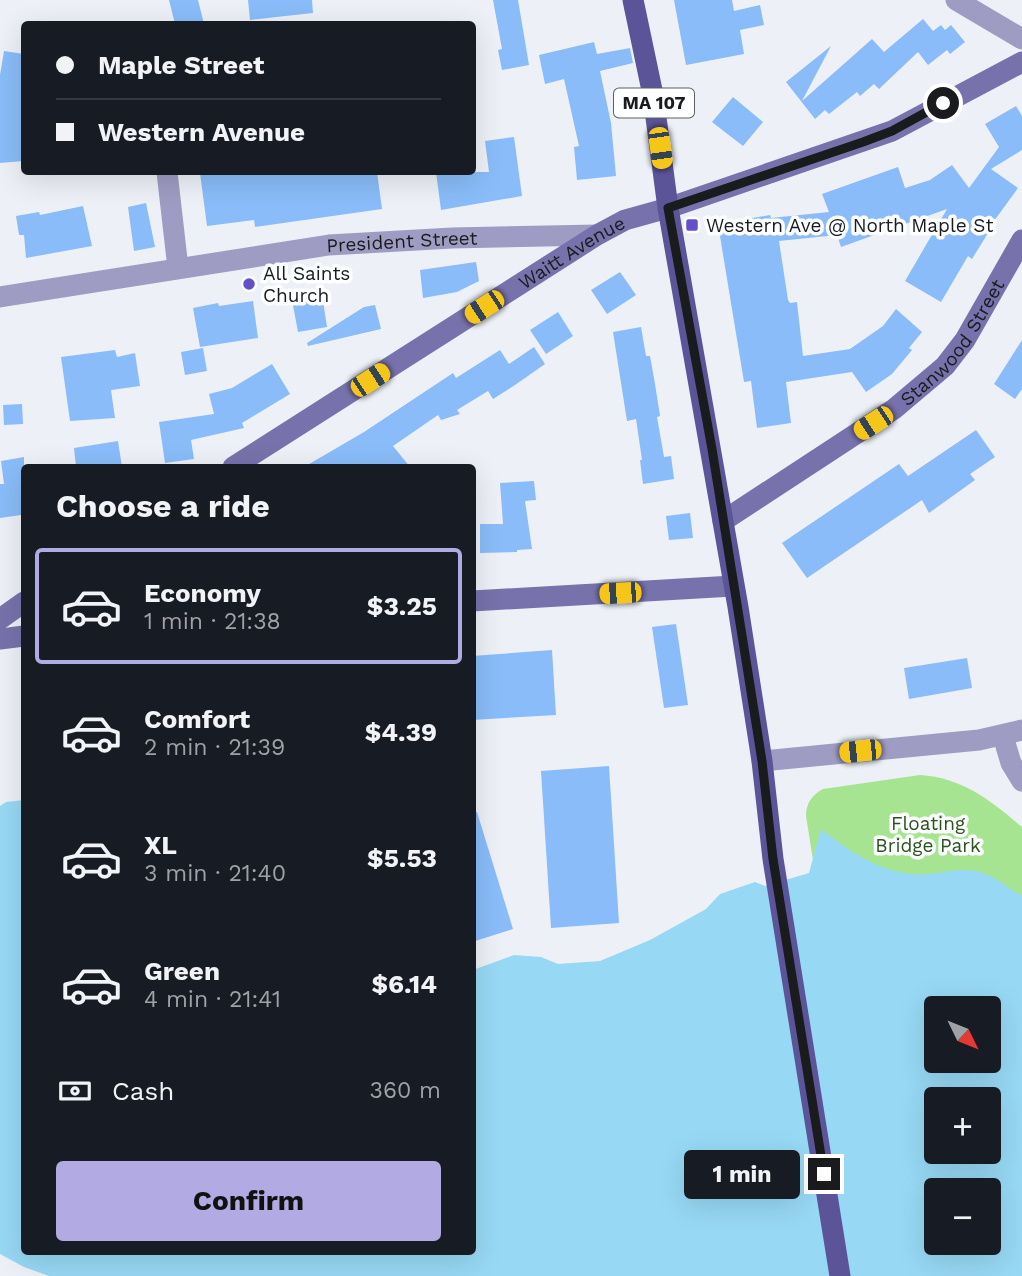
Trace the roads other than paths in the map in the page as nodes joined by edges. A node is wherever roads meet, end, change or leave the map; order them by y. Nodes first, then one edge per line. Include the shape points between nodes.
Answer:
1 (633, 0) edge
2 (956, 0) edge
3 (1022, 39) edge
4 (1022, 62) edge
5 (167, 175) edge
6 (668, 208) junction
7 (597, 235) junction
8 (1022, 240) edge
9 (178, 268) junction
10 (0, 296) edge
11 (238, 464) edge
12 (723, 521) junction
13 (733, 586) junction
14 (476, 601) edge
15 (21, 604) edge
16 (0, 619) edge
17 (21, 636) edge
18 (0, 639) edge
19 (1012, 733) edge
20 (762, 761) junction
21 (1022, 781) edge
22 (840, 1276) edge

1 - 6 main road, MA 107 via 653,95
2 - 3 street
4 - 6 main road, Waitt Avenue via 892,131
5 - 9 street
6 - 7 main road, Waitt Avenue via 625,220
6 - 12 main road, MA 107
7 - 9 street, President Street via 329,245
7 - 11 main road, Waitt Avenue
8 - 12 main road, Stanwood Street via 965,340 945,366 894,409
9 - 10 street, President Street
12 - 13 main road, MA 107
13 - 14 main road
13 - 20 main road, MA 107
15 - 16 main road
17 - 18 main road
19 - 20 street
19 - 21 street via 1011,763
20 - 22 main road, MA 107

